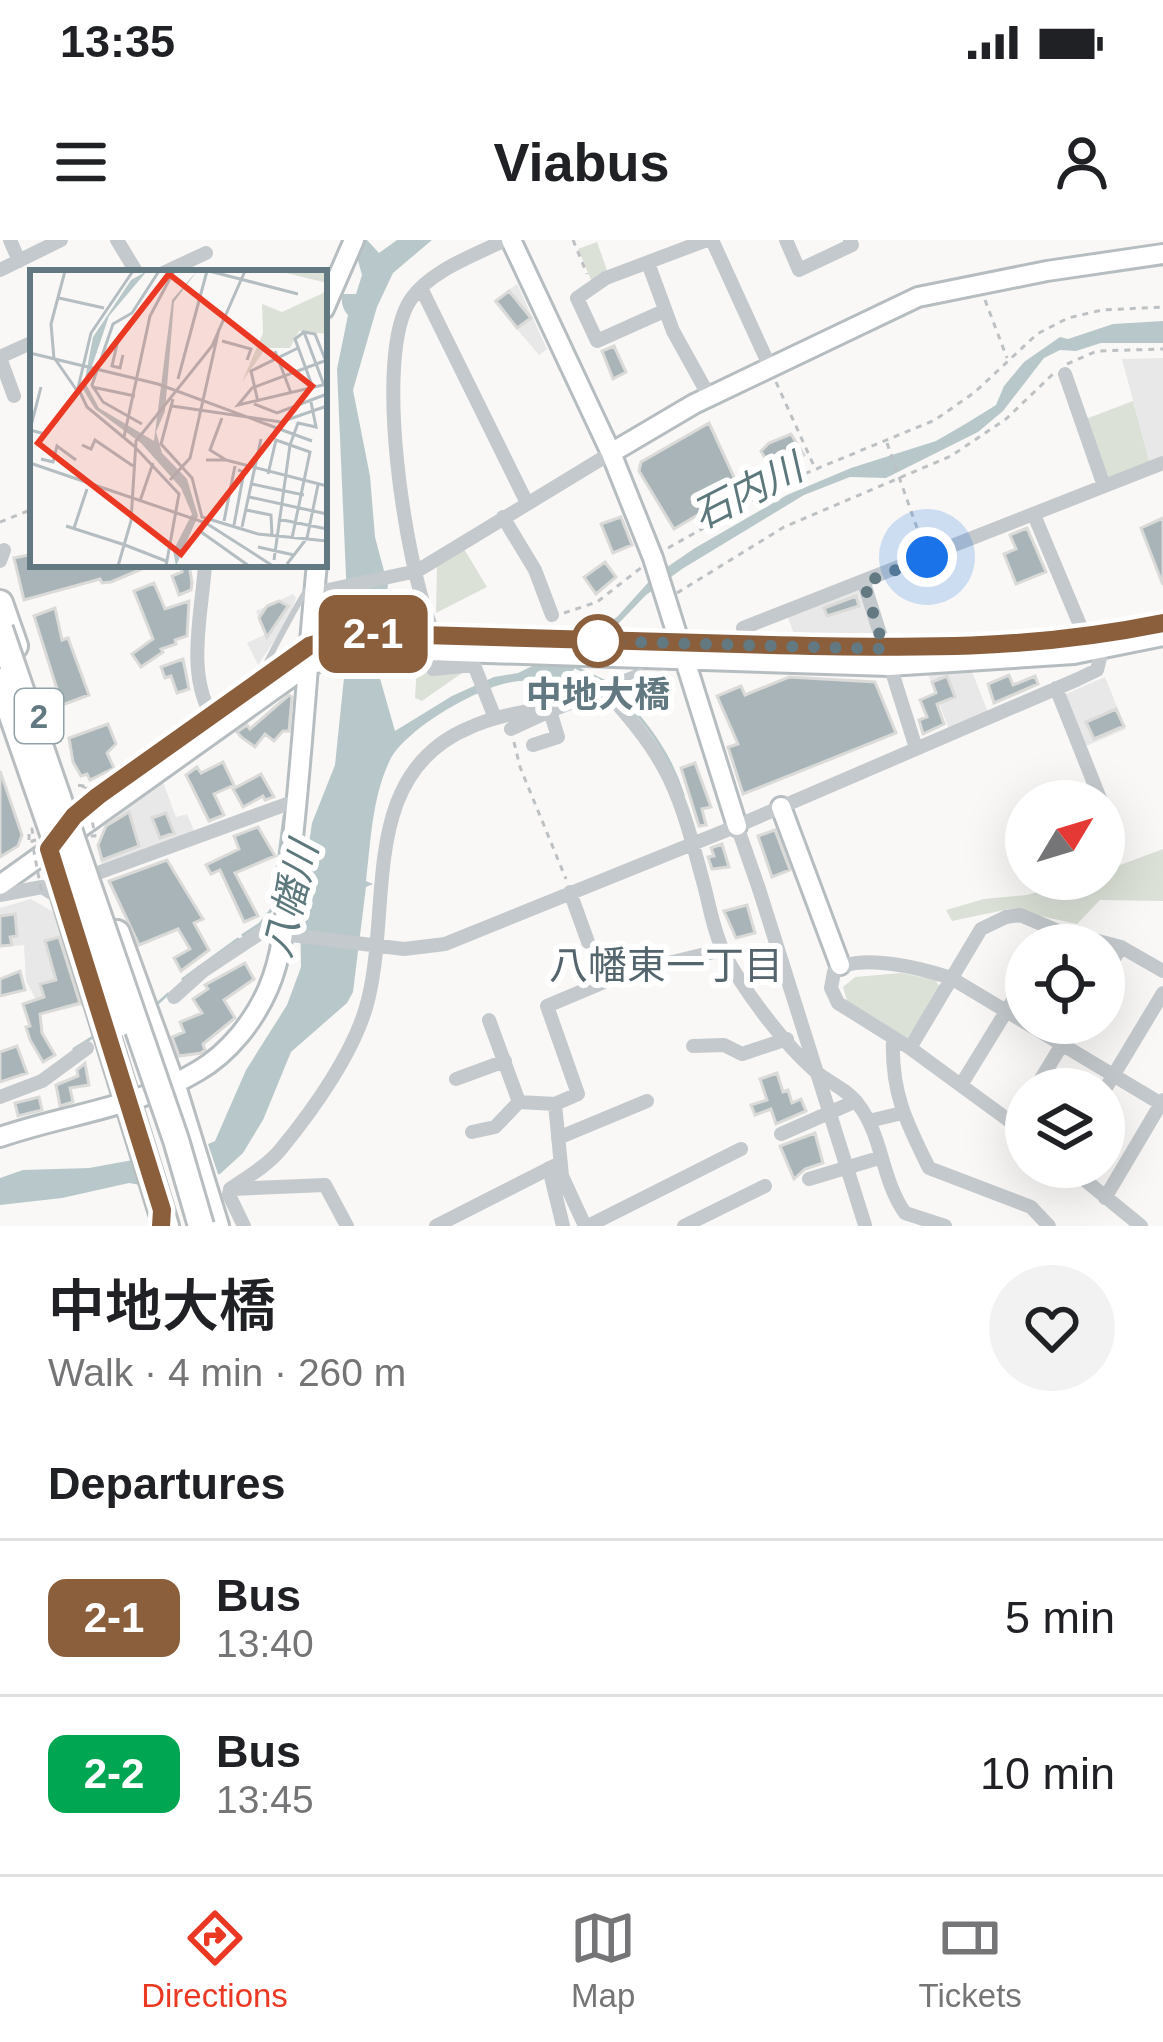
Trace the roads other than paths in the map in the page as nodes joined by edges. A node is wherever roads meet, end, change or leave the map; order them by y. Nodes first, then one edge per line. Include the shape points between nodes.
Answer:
1 (10, 240) edge
2 (60, 240) edge
3 (117, 240) edge
4 (508, 240) edge
5 (709, 240) edge
6 (786, 240) edge
7 (850, 240) edge
8 (352, 241) edge
9 (206, 253) dead end
10 (1163, 254) edge
11 (19, 261) junction
12 (648, 263) junction
13 (0, 270) edge
14 (135, 270) edge
15 (169, 270) edge
16 (421, 288) junction
17 (327, 302) edge
18 (664, 311) junction
19 (30, 343) edge
20 (0, 357) edge
21 (770, 367) junction
22 (1065, 374) dead end
23 (14, 396) dead end
24 (710, 396) junction
25 (610, 453) junction
26 (1163, 463) edge
27 (1103, 486) junction
28 (527, 503) junction
29 (1034, 514) junction
30 (503, 517) junction
31 (205, 567) edge
32 (411, 572) junction
33 (317, 582) edge
34 (864, 583) junction
35 (0, 603) edge
36 (552, 615) road end
37 (1163, 622) edge
38 (742, 628) dead end
39 (0, 629) edge
40 (1163, 636) edge
41 (1093, 641) junction
42 (424, 643) junction
43 (620, 650) junction
44 (684, 651) junction
45 (308, 655) junction
46 (887, 657) junction
47 (640, 675) dead end
48 (0, 681) edge
49 (259, 682) junction
50 (608, 686) junction
51 (1056, 688) junction
52 (0, 699) edge
53 (546, 710) junction
54 (493, 714) junction
55 (215, 721) junction
56 (511, 729) road end
57 (533, 745) dead end
58 (916, 748) junction
59 (1093, 780) edge
60 (298, 800) junction
61 (781, 807) junction
62 (737, 826) junction
63 (82, 827) junction
64 (694, 841) junction
65 (37, 843) junction
66 (95, 874) junction
67 (0, 885) edge
68 (570, 889) junction
69 (0, 895) edge
70 (65, 901) junction
71 (1042, 924) edge
72 (286, 930) junction
73 (588, 942) road end
74 (374, 946) junction
75 (1125, 948) edge
76 (722, 950) junction
77 (840, 965) junction
78 (1163, 971) edge
79 (951, 978) junction
80 (1163, 993) edge
81 (174, 997) dead end
82 (1005, 1010) edge
83 (1005, 1013) edge
84 (489, 1021) dead end
85 (788, 1039) junction
86 (893, 1039) junction
87 (1058, 1044) edge
88 (693, 1046) dead end
89 (1061, 1046) junction
90 (87, 1048) dead end
91 (910, 1048) junction
92 (505, 1061) junction
93 (1048, 1068) edge
94 (1100, 1068) edge
95 (1119, 1068) edge
96 (456, 1079) dead end
97 (1125, 1082) edge
98 (961, 1085) junction
99 (174, 1089) junction
100 (0, 1097) edge
101 (647, 1101) dead end
102 (856, 1101) junction
103 (519, 1102) junction
104 (1162, 1103) edge
105 (555, 1104) junction
106 (127, 1106) junction
107 (902, 1113) junction
108 (1005, 1118) edge
109 (873, 1120) junction
110 (472, 1132) dead end
111 (781, 1134) dead end
112 (0, 1137) edge
113 (558, 1138) junction
114 (741, 1149) dead end
115 (879, 1158) junction
116 (554, 1166) junction
117 (809, 1179) dead end
118 (765, 1186) dead end
119 (1093, 1188) edge
120 (215, 1193) junction
121 (1105, 1198) junction
122 (162, 1217) edge
123 (185, 1226) edge
124 (201, 1226) edge
125 (219, 1226) edge
126 (244, 1226) edge
127 (347, 1226) edge
128 (436, 1226) edge
129 (563, 1226) edge
130 (587, 1226) edge
131 (683, 1226) edge
132 (865, 1226) edge
133 (945, 1226) edge
134 (1049, 1226) edge
135 (1141, 1226) edge

1 - 11 street
2 - 11 street
3 - 14 street
4 - 16 street
4 - 25 street
5 - 12 street
5 - 21 street
6 - 7 street via 799,270
8 - 17 street
9 - 15 street
10 - 21 street via 918,297
11 - 13 street
12 - 18 street
12 - 18 street via 577,298 597,340
16 - 28 street
16 - 32 street via 396,333 392,383
18 - 24 street
19 - 20 street
20 - 23 street
21 - 24 street
22 - 27 street
24 - 25 street
25 - 28 street
25 - 44 street via 671,597
26 - 27 street
27 - 29 street
28 - 30 street
29 - 34 street
29 - 41 street
30 - 32 street
30 - 36 street
31 - 55 street via 197,682
32 - 33 street
32 - 42 street
33 - 45 street
33 - 49 lane via 301,596
34 - 38 street
34 - 46 street
35 - 63 highway, 2
37 - 41 street
39 - 124 highway, 2, bridge
40 - 41 street
41 - 46 street
41 - 51 street via 1097,670
42 - 43 street via 533,638
42 - 43 street via 499,655
42 - 45 street
42 - 54 street via 433,668 474,665
43 - 44 street
43 - 50 street via 621,675
44 - 46 street
44 - 62 street
45 - 49 street
45 - 55 street
45 - 60 street
46 - 58 street
47 - 50 street
48 - 123 highway, 2, bridge
49 - 55 street
50 - 53 street
50 - 64 street via 670,773
51 - 58 street
51 - 59 street
52 - 65 highway, 2
53 - 54 street
53 - 56 street
53 - 57 street via 558,737
54 - 74 street via 440,743 400,787
55 - 63 street
58 - 61 street
60 - 66 street
60 - 72 street
61 - 62 street
61 - 77 street
62 - 64 street
62 - 132 street, bridge
63 - 65 street
63 - 66 highway, 2
64 - 68 street
64 - 76 street
65 - 67 street
65 - 70 highway, 2
66 - 99 highway, 2
68 - 73 street
68 - 74 street via 445,944
69 - 70 street via 42,887
70 - 106 highway, 2
71 - 79 street via 1020,915 990,922
72 - 74 street
72 - 81 street via 272,926
72 - 99 street via 254,1017
74 - 120 street via 363,1018 341,1062 280,1151
75 - 78 street
76 - 85 street
76 - 105 street via 622,974 547,1006 578,1094
77 - 79 street via 902,966
77 - 86 street via 831,979 838,1003
79 - 82 street
79 - 91 street
80 - 95 street
83 - 98 street
84 - 92 street
85 - 88 street via 742,1054
85 - 102 street
86 - 91 street
86 - 107 street
87 - 89 street
89 - 93 street
89 - 94 street
90 - 100 street via 42,1082
91 - 98 street
92 - 96 street
92 - 103 street
97 - 104 street
98 - 108 street
99 - 106 street
99 - 120 highway, 2
101 - 113 street
102 - 109 street
102 - 111 street
103 - 105 street
103 - 110 street via 495,1127
104 - 121 street
105 - 113 street
106 - 112 street
106 - 122 highway, 2
107 - 109 street
107 - 134 street via 929,1168 1031,1207
109 - 115 street
113 - 116 street
114 - 130 street
115 - 117 street
115 - 133 street via 904,1213
116 - 128 street
116 - 129 street
116 - 130 street
118 - 131 street
119 - 121 street
120 - 125 highway, 2
120 - 126 street via 229,1195
120 - 127 street via 325,1184
121 - 135 street

